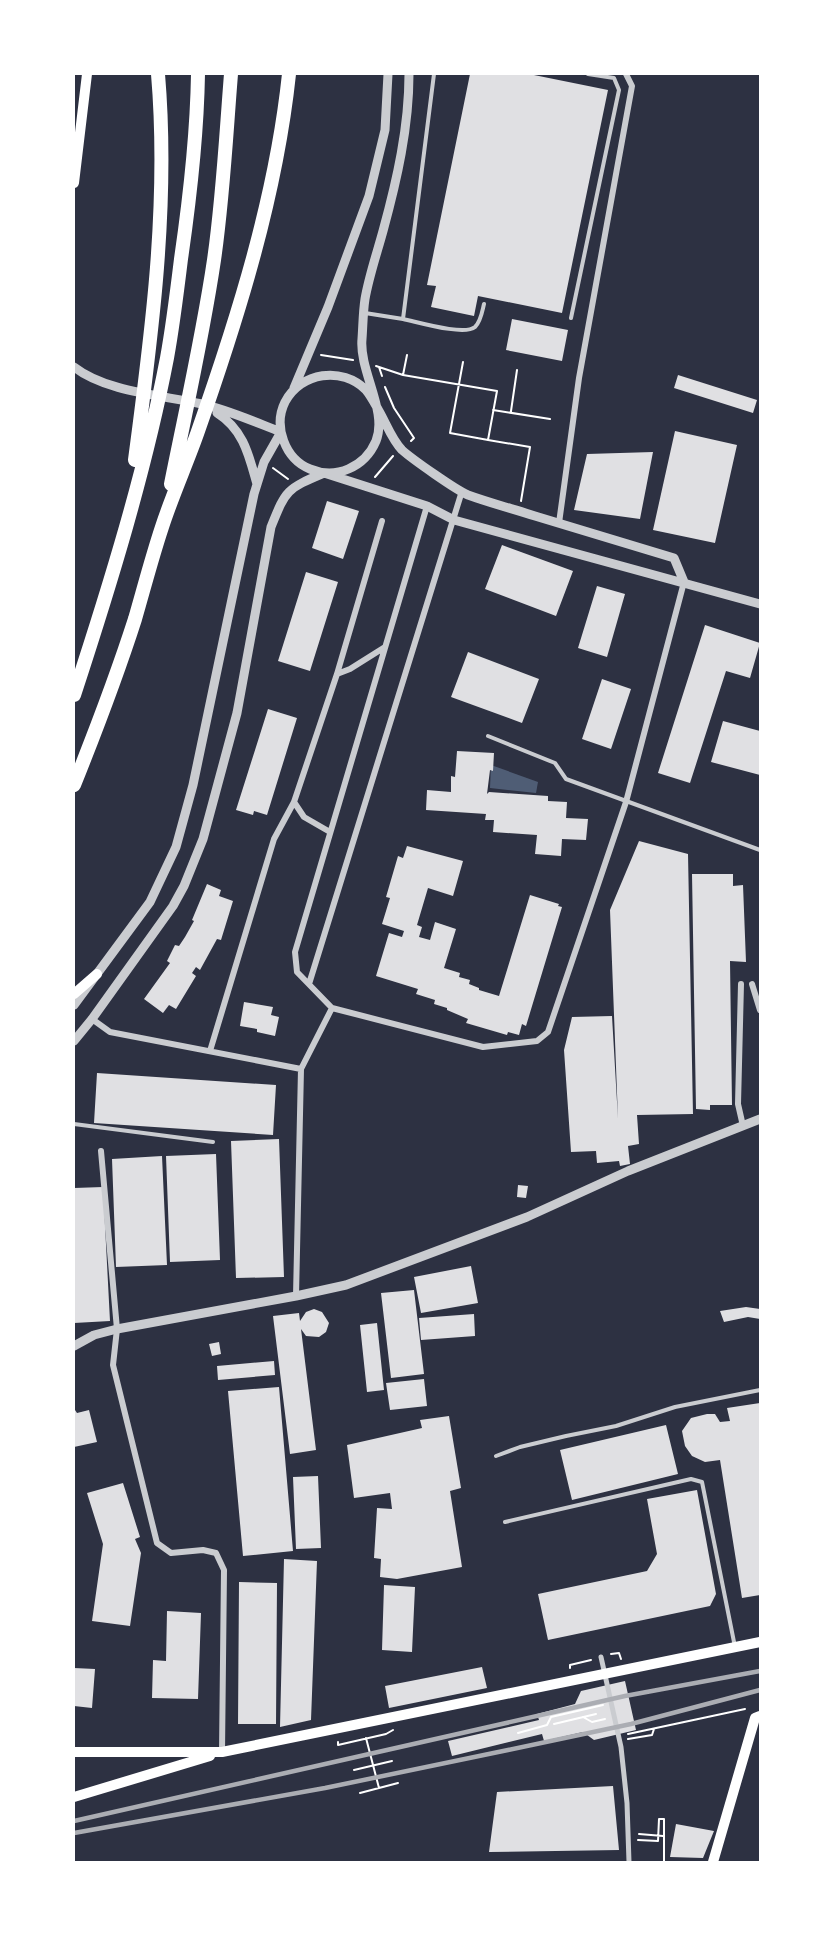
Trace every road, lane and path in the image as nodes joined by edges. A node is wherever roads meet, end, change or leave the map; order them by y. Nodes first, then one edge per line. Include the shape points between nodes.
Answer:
1 (87, 74) edge
2 (158, 74) edge
3 (198, 74) edge
4 (231, 74) edge
5 (289, 74) edge
6 (388, 74) edge
7 (409, 74) edge
8 (434, 74) edge
9 (588, 74) edge
10 (626, 74) edge
11 (74, 183) edge
12 (484, 304) dead end
13 (364, 313) junction
14 (571, 318) dead end
15 (403, 319) junction
16 (309, 353) junction
17 (407, 355) dead end
18 (362, 361) junction
19 (463, 362) dead end
20 (74, 367) edge
21 (380, 367) junction
22 (517, 370) dead end
23 (403, 375) junction
24 (382, 376) dead end
25 (459, 385) junction
26 (384, 386) dead end
27 (292, 391) junction
28 (205, 405) junction
29 (375, 405) junction
30 (494, 410) junction
31 (511, 413) junction
32 (550, 419) dead end
33 (280, 432) junction
34 (488, 440) junction
35 (401, 449) junction
36 (264, 462) junction
37 (324, 473) junction
38 (296, 485) junction
39 (257, 486) junction
40 (364, 486) junction
41 (462, 491) junction
42 (427, 506) junction
43 (520, 511) junction
44 (128, 514) junction
45 (454, 520) junction
46 (382, 521) dead end
47 (559, 523) junction
48 (162, 527) junction
49 (684, 582) junction
50 (760, 604) edge
51 (386, 646) junction
52 (337, 674) junction
53 (74, 695) edge
54 (488, 736) dead end
55 (74, 785) edge
56 (294, 802) junction
57 (626, 802) junction
58 (330, 832) junction
59 (760, 850) edge
60 (97, 974) junction
61 (309, 984) junction
62 (741, 984) dead end
63 (752, 984) dead end
64 (74, 994) edge
65 (74, 1005) edge
66 (332, 1008) junction
67 (760, 1010) edge
68 (92, 1019) junction
69 (74, 1041) edge
70 (210, 1050) junction
71 (301, 1069) junction
72 (760, 1119) edge
73 (74, 1124) edge
74 (743, 1126) junction
75 (213, 1142) dead end
76 (100, 1151) dead end
77 (296, 1296) junction
78 (117, 1329) junction
79 (74, 1346) edge
80 (760, 1390) edge
81 (496, 1456) dead end
82 (505, 1522) dead end
83 (760, 1642) edge
84 (735, 1647) junction
85 (599, 1657) joint
86 (577, 1663) dead end
87 (611, 1703) junction
88 (596, 1714) dead end
89 (614, 1716) junction
90 (583, 1717) junction
91 (758, 1717) edge
92 (554, 1724) dead end
93 (654, 1728) junction
94 (518, 1733) dead end
95 (386, 1734) dead end
96 (626, 1735) dead end
97 (366, 1738) junction
98 (627, 1739) dead end
99 (346, 1743) dead end
100 (74, 1752) edge
101 (222, 1752) junction
102 (392, 1761) dead end
103 (373, 1766) junction
104 (354, 1770) dead end
105 (398, 1783) dead end
106 (379, 1788) junction
107 (360, 1793) dead end
108 (74, 1797) edge
109 (633, 1834) dead end
110 (663, 1836) junction
111 (634, 1840) dead end
112 (628, 1863) edge
113 (664, 1863) edge
114 (713, 1863) edge

1 - 11 main road
2 - 44 highway via 161,201 154,318
3 - 44 highway via 190,199 167,357
4 - 48 highway via 213,268
5 - 48 highway via 275,164 257,240 225,350
6 - 16 street via 386,130 369,196
7 - 13 street via 403,146
8 - 15 lane
9 - 14 lane via 614,78 619,90
10 - 47 street via 632,86 579,378
12 - 15 lane via 475,327 465,332
13 - 15 lane
13 - 18 street
16 - 18 path
16 - 27 street
17 - 23 path
18 - 21 path
18 - 29 street
19 - 25 path
20 - 28 street via 108,384
21 - 23 path
21 - 24 path
22 - 31 path
23 - 25 path
25 - 30 path via 497,391
25 - 34 path via 450,433
26 - 35 path via 414,438
27 - 29 street via 306,380 338,375 366,391
27 - 33 street via 280,417
28 - 33 street
28 - 39 street via 226,418 245,443
29 - 35 street
29 - 37 street via 379,422 369,454 349,469
30 - 31 path
30 - 34 path
31 - 32 path
33 - 36 street
33 - 37 street via 295,459
34 - 43 path via 530,447
35 - 40 path
35 - 41 street
36 - 38 path
36 - 39 street
37 - 38 street
37 - 40 street
38 - 68 street via 283,498 271,527 237,713 197,855 173,906
39 - 60 street via 193,785 176,847 150,902
40 - 42 street
41 - 43 street
41 - 45 street
42 - 45 street
42 - 51 street
43 - 47 street
44 - 53 highway
45 - 49 street
45 - 61 street
46 - 52 street
47 - 49 street via 674,558
48 - 55 highway via 134,621
49 - 50 street
49 - 57 street
51 - 52 street
51 - 58 street
52 - 56 street
54 - 57 lane via 555,763 566,779
56 - 58 street via 304,817
56 - 70 street via 274,839
57 - 59 lane
57 - 66 street via 548,1032 537,1041 483,1047
58 - 61 street via 295,952 297,972
60 - 64 main road
60 - 65 street
61 - 66 street
62 - 74 street via 738,1104
63 - 67 street
66 - 71 street
68 - 69 street
68 - 70 street via 110,1032
70 - 71 street
71 - 77 street
72 - 74 street
73 - 75 lane
74 - 77 street via 628,1171 527,1217 346,1285
76 - 78 street
77 - 78 street
78 - 79 street
78 - 101 street via 113,1365 157,1543 171,1552 216,1553 224,1570
80 - 81 lane via 675,1407
82 - 84 lane via 691,1479 702,1482
83 - 84 main road
84 - 101 main road
85 - 86 path
85 - 87 street
87 - 89 street
87 - 94 path via 551,1717 547,1725
88 - 90 path
89 - 90 path via 592,1722
89 - 112 street via 627,1803
90 - 92 path
91 - 93 path via 748,1708
91 - 114 main road
93 - 96 path
93 - 98 path via 652,1735
95 - 97 path
97 - 99 path
97 - 103 path
100 - 101 main road
101 - 108 main road
102 - 103 path
103 - 104 path
103 - 106 path
105 - 106 path
106 - 107 path
109 - 110 path
110 - 111 path via 664,1819 659,1819 658,1842
110 - 113 path

